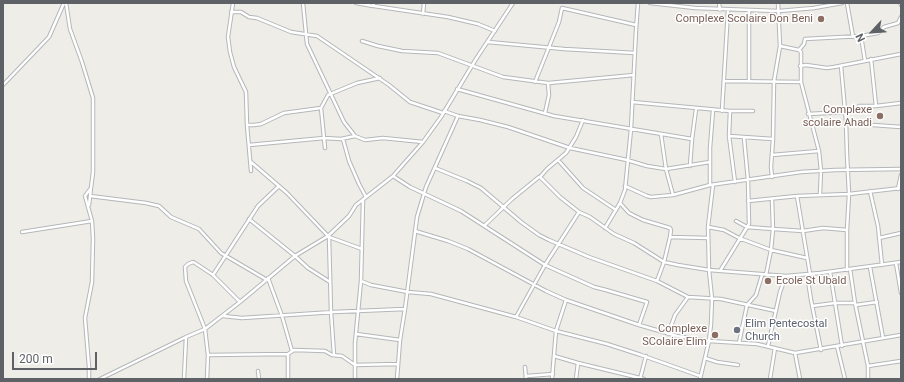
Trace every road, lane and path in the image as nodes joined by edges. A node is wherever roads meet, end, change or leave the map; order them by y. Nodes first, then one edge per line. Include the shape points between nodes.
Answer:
1 (65, 3) edge
2 (233, 3) edge
3 (303, 3) edge
4 (356, 3) edge
5 (424, 3) edge
6 (513, 3) edge
7 (638, 3) edge
8 (650, 3) edge
9 (719, 3) edge
10 (778, 3) edge
11 (842, 3) edge
12 (847, 3) edge
13 (373, 5) edge
14 (720, 10) junction
15 (728, 10) junction
16 (749, 10) junction
17 (779, 10) junction
18 (231, 12) junction
19 (423, 14) junction
20 (901, 17) edge
21 (636, 25) junction
22 (495, 31) junction
23 (306, 34) junction
24 (861, 36) junction
25 (853, 37) junction
26 (362, 42) dead end
27 (488, 42) junction
28 (780, 46) junction
29 (548, 47) junction
30 (799, 50) junction
31 (635, 53) junction
32 (901, 54) edge
33 (871, 60) junction
34 (865, 61) junction
35 (472, 66) junction
36 (800, 66) junction
37 (841, 66) junction
38 (634, 75) junction
39 (380, 78) junction
40 (724, 81) junction
41 (749, 81) junction
42 (774, 81) junction
43 (535, 82) junction
44 (801, 82) junction
45 (549, 83) junction
46 (3, 85) edge
47 (457, 89) junction
48 (331, 94) junction
49 (632, 102) junction
50 (901, 103) edge
51 (876, 106) junction
52 (321, 108) junction
53 (696, 109) junction
54 (845, 109) junction
55 (713, 110) junction
56 (722, 111) junction
57 (730, 111) junction
58 (753, 111) dead end
59 (444, 112) junction
60 (846, 112) junction
61 (545, 113) junction
62 (808, 114) junction
63 (458, 116) junction
64 (583, 120) junction
65 (846, 121) junction
66 (247, 125) junction
67 (901, 127) edge
68 (631, 129) junction
69 (661, 134) junction
70 (354, 136) junction
71 (730, 136) junction
72 (324, 138) junction
73 (744, 138) junction
74 (343, 139) junction
75 (692, 139) junction
76 (774, 139) junction
77 (423, 142) junction
78 (249, 146) junction
79 (326, 148) dead end
80 (570, 148) junction
81 (819, 151) junction
82 (772, 155) junction
83 (558, 160) junction
84 (627, 160) junction
85 (250, 161) junction
86 (710, 162) junction
87 (690, 166) junction
88 (435, 168) junction
89 (666, 169) junction
90 (901, 169) edge
91 (848, 170) junction
92 (251, 171) dead end
93 (821, 171) junction
94 (901, 175) edge
95 (392, 176) junction
96 (539, 177) junction
97 (772, 177) junction
98 (748, 180) junction
99 (735, 182) junction
100 (712, 185) junction
101 (279, 186) junction
102 (625, 186) junction
103 (91, 188) junction
104 (899, 188) edge
105 (870, 191) junction
106 (424, 194) junction
107 (820, 194) junction
108 (849, 194) junction
109 (673, 195) junction
110 (90, 196) junction
111 (797, 196) junction
112 (366, 197) junction
113 (772, 199) junction
114 (363, 200) junction
115 (748, 201) junction
116 (620, 203) junction
117 (89, 206) junction
118 (504, 207) junction
119 (616, 210) junction
120 (579, 212) junction
121 (249, 219) junction
122 (736, 221) dead end
123 (92, 222) junction
124 (484, 226) junction
125 (708, 227) junction
126 (747, 227) junction
127 (605, 228) junction
128 (773, 229) junction
129 (847, 230) junction
130 (415, 231) junction
131 (803, 231) junction
132 (22, 232) dead end
133 (901, 233) edge
134 (328, 237) junction
135 (670, 237) junction
136 (708, 238) junction
137 (739, 238) junction
138 (879, 238) junction
139 (558, 243) junction
140 (362, 249) junction
141 (771, 250) junction
142 (226, 256) junction
143 (295, 256) junction
144 (807, 258) junction
145 (664, 262) junction
146 (901, 262) edge
147 (896, 263) junction
148 (545, 265) junction
149 (882, 265) junction
150 (870, 267) junction
151 (709, 270) junction
152 (848, 270) junction
153 (720, 271) junction
154 (830, 272) junction
155 (762, 274) junction
156 (809, 274) junction
157 (214, 275) junction
158 (766, 275) junction
159 (786, 276) junction
160 (268, 279) junction
161 (361, 281) junction
162 (657, 281) junction
163 (330, 283) junction
164 (534, 285) junction
165 (408, 292) junction
166 (901, 293) edge
167 (688, 297) junction
168 (712, 299) junction
169 (566, 300) junction
170 (240, 302) junction
171 (877, 302) junction
172 (835, 303) junction
173 (855, 304) junction
174 (747, 305) junction
175 (812, 306) junction
176 (406, 309) junction
177 (357, 311) junction
178 (776, 311) junction
179 (330, 312) junction
180 (223, 316) junction
181 (282, 316) junction
182 (516, 317) junction
183 (639, 325) junction
184 (205, 329) junction
185 (556, 331) junction
186 (356, 334) junction
187 (668, 334) junction
188 (901, 335) edge
189 (186, 337) junction
190 (883, 338) junction
191 (400, 340) junction
192 (709, 341) junction
193 (863, 342) junction
194 (739, 343) junction
195 (768, 346) junction
196 (837, 346) junction
197 (842, 346) junction
198 (775, 348) junction
199 (821, 350) junction
200 (292, 351) junction
201 (795, 353) junction
202 (288, 354) junction
203 (208, 355) junction
204 (334, 355) junction
205 (554, 356) junction
206 (646, 356) junction
207 (705, 358) junction
208 (901, 361) edge
209 (578, 363) junction
210 (398, 364) junction
211 (355, 365) junction
212 (738, 365) dead end
213 (868, 366) junction
214 (524, 367) dead end
215 (258, 371) dead end
216 (553, 374) junction
217 (526, 378) edge
218 (640, 378) edge
219 (700, 378) edge
220 (89, 379) edge
221 (100, 379) edge
222 (184, 379) edge
223 (207, 379) edge
224 (259, 379) edge
225 (288, 379) edge
226 (355, 379) edge
227 (397, 379) edge
228 (552, 379) edge
229 (576, 379) edge
230 (644, 379) edge
231 (770, 379) edge
232 (800, 379) edge
233 (845, 379) edge
234 (868, 379) edge

1 - 46 street via 50,37
1 - 103 street via 70,29 93,96 94,153
2 - 18 street
3 - 23 street
4 - 13 street
5 - 19 street
6 - 22 street
7 - 21 street
8 - 14 street
9 - 14 street
10 - 17 street
11 - 17 street
12 - 25 street
13 - 19 street
14 - 15 street
15 - 16 street
15 - 40 street
16 - 17 street
16 - 41 street
17 - 28 street
18 - 23 street via 241,12 291,32
18 - 66 street via 228,34 230,52 234,68 246,92
19 - 22 street via 468,22
20 - 24 street via 898,23 878,33
21 - 29 street via 563,8
21 - 31 street
22 - 27 street
23 - 39 street via 317,36
23 - 48 street via 309,49
24 - 25 street
24 - 34 street
25 - 30 street via 805,39
26 - 35 street via 402,51 440,53
27 - 29 street
27 - 35 street
28 - 30 street
28 - 42 street
29 - 31 street
29 - 43 street
30 - 36 street
31 - 38 street
32 - 33 street
33 - 34 street
33 - 51 street
34 - 37 street
35 - 43 street via 503,77
35 - 47 street
36 - 37 street
36 - 44 street
37 - 54 street
38 - 45 street
38 - 49 street
39 - 48 street via 356,83
39 - 59 street via 410,102
40 - 41 street
40 - 56 street
41 - 42 street
42 - 44 street
42 - 76 street
43 - 45 street
44 - 62 street
45 - 61 street
47 - 59 street
47 - 61 street
48 - 52 street via 326,97
48 - 70 street via 344,122
49 - 53 street
49 - 68 street
50 - 51 street
51 - 54 street
52 - 66 street via 284,113 261,124
52 - 72 street
53 - 55 street
53 - 75 street
54 - 60 street
55 - 56 street
55 - 86 street
56 - 57 street
57 - 58 street
57 - 71 street
59 - 63 street
59 - 77 street
60 - 62 street
60 - 65 street
61 - 64 street
62 - 81 street
63 - 80 street via 508,127
63 - 88 street
64 - 68 street
64 - 80 street
65 - 67 street
65 - 91 street
66 - 78 street
68 - 69 street
68 - 84 street
69 - 75 street
69 - 89 street
70 - 74 street
70 - 77 street via 365,140 381,138
71 - 73 street
71 - 99 street
72 - 74 street
72 - 78 street
72 - 79 street
73 - 76 street
73 - 98 street
74 - 112 street
75 - 87 street
76 - 82 street
77 - 95 street
78 - 85 street
80 - 83 street
80 - 84 street
81 - 82 street
81 - 93 street
82 - 97 street
83 - 96 street
83 - 119 street via 583,188
84 - 89 street
84 - 102 street
85 - 92 street
85 - 101 street
86 - 87 street
86 - 100 street
87 - 89 street
88 - 106 street
88 - 118 street via 481,188
89 - 109 street
90 - 91 street
91 - 93 street
91 - 108 street
93 - 97 street
93 - 107 street
94 - 104 street
95 - 106 street
95 - 112 street
96 - 118 street
96 - 120 street
97 - 98 street
98 - 99 street
98 - 115 street
99 - 100 street
100 - 109 street
100 - 125 street
101 - 121 street via 258,206
101 - 134 street
102 - 109 street via 647,196
102 - 116 street
103 - 110 street
103 - 117 street via 85,196
104 - 105 street
105 - 108 street
105 - 138 street
106 - 124 street
106 - 130 street
107 - 108 street
107 - 111 street
108 - 129 street
110 - 117 street
110 - 142 street via 160,206 171,217 199,229
111 - 113 street
111 - 131 street
112 - 114 street
113 - 115 street
113 - 128 street
114 - 134 street
114 - 140 street
115 - 126 street
116 - 119 street
116 - 135 street via 629,213 643,220 670,228
117 - 123 street
118 - 124 street
118 - 139 street via 539,234
119 - 127 street
120 - 127 street
120 - 139 street
121 - 142 street
121 - 143 street
122 - 126 street
123 - 132 street
123 - 220 street via 92,282 85,318
124 - 148 street
125 - 136 street
125 - 137 street via 724,230
126 - 128 street
126 - 137 street
127 - 145 street
128 - 131 street
128 - 141 street
129 - 131 street via 823,228
129 - 152 street
130 - 164 street via 450,241 487,258
130 - 165 street
131 - 144 street
133 - 138 street
134 - 140 street
134 - 143 street
134 - 163 street
135 - 136 street
135 - 145 street
136 - 151 street
137 - 141 street
137 - 153 street
138 - 149 street
139 - 148 street
139 - 162 street
140 - 161 street
141 - 144 street
141 - 158 street
142 - 157 street
142 - 160 street
143 - 160 street
143 - 163 street
144 - 156 street
145 - 151 street
145 - 162 street
146 - 147 street
147 - 149 street
147 - 166 street
148 - 164 street
148 - 183 street via 594,287 647,302
149 - 150 street
150 - 152 street
150 - 171 street
151 - 153 street
151 - 168 street
152 - 154 street
152 - 173 street
153 - 155 street
154 - 156 street
154 - 172 street
155 - 158 street
155 - 174 street via 756,296
156 - 159 street
156 - 175 street
157 - 170 street
157 - 184 street via 192,262 185,267 186,281
158 - 159 street
159 - 178 street
160 - 170 street
160 - 181 street
161 - 165 street
161 - 177 street
162 - 167 street
163 - 179 street
164 - 169 street
164 - 182 street
165 - 176 street
165 - 182 street via 431,294
167 - 168 street
167 - 187 street via 675,315
168 - 174 street
168 - 192 street
169 - 183 street
169 - 185 street
170 - 180 street
171 - 173 street
171 - 190 street
172 - 173 street
172 - 175 street
172 - 197 street
173 - 193 street
174 - 178 street
174 - 194 street
175 - 199 street
176 - 177 street
176 - 191 street
177 - 179 street
177 - 186 street
178 - 195 street
179 - 181 street
179 - 204 street
180 - 181 street
180 - 184 street
181 - 200 street
182 - 185 street
183 - 187 street
184 - 189 street
184 - 203 street
185 - 205 street
185 - 206 street
186 - 191 street
186 - 211 street
187 - 192 street
188 - 190 street
189 - 221 street
189 - 222 street
190 - 193 street
191 - 210 street
192 - 194 street
192 - 207 street
193 - 197 street
193 - 213 street
194 - 195 street
195 - 198 street
196 - 197 street
196 - 199 street
196 - 233 street
198 - 201 street
198 - 231 street
199 - 201 street
200 - 202 street
200 - 204 street via 326,351
201 - 232 street
202 - 203 street
202 - 225 street
203 - 223 street
204 - 211 street via 342,356
205 - 209 street
205 - 216 street
206 - 218 street
206 - 219 street
207 - 212 street
207 - 219 street
208 - 213 street
209 - 218 street
209 - 229 street
210 - 211 street
210 - 227 street
211 - 226 street
213 - 234 street
214 - 217 street
215 - 224 street
216 - 217 street
216 - 228 street
218 - 230 street

